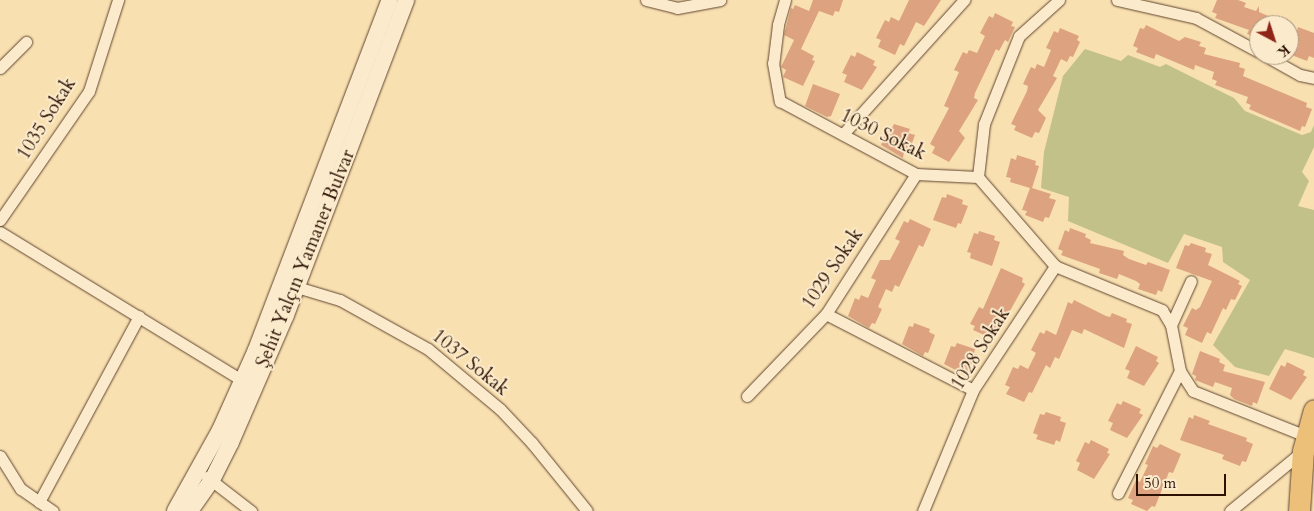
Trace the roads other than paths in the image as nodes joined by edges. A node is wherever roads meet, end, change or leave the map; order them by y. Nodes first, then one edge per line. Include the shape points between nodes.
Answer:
1 (118, 0) edge
2 (390, 0) edge
3 (406, 0) edge
4 (646, 0) edge
5 (720, 0) edge
6 (785, 0) edge
7 (964, 0) edge
8 (1059, 0) edge
9 (1117, 0) edge
10 (661, 3) edge
11 (26, 42) dead end
12 (1249, 47) edge
13 (1282, 65) edge
14 (0, 68) edge
15 (1314, 78) edge
16 (843, 134) junction
17 (916, 174) junction
18 (978, 177) junction
19 (0, 220) edge
20 (0, 232) edge
21 (1055, 266) junction
22 (1191, 281) dead end
23 (290, 284) junction
24 (826, 314) junction
25 (139, 316) junction
26 (1171, 325) junction
27 (1180, 370) junction
28 (248, 384) junction
29 (974, 390) junction
30 (747, 396) dead end
31 (1314, 410) edge
32 (1305, 444) junction
33 (0, 456) edge
34 (198, 472) junction
35 (212, 480) junction
36 (1118, 493) dead end
37 (1314, 497) edge
38 (39, 502) junction
39 (53, 511) edge
40 (175, 511) edge
41 (190, 511) edge
42 (251, 511) edge
43 (587, 511) edge
44 (923, 511) edge
45 (1230, 511) edge
46 (1299, 511) edge
47 (1313, 511) edge

1 - 19 street, 1035 Sokak via 88,92
2 - 23 street
3 - 23 street, Şehit Yalçın Yamaner Bulvar
4 - 10 street
5 - 10 street via 677,8
6 - 16 street, 1030 Sokak via 773,63 780,101
7 - 16 street
8 - 18 street via 1019,36 984,124
9 - 12 street via 1196,18
11 - 14 street
13 - 15 street
16 - 17 street, 1030 Sokak
17 - 18 street, 1030 Sokak
17 - 24 street, 1029 Sokak
18 - 21 street
20 - 25 street
21 - 26 street via 1162,310
21 - 29 street, 1028 Sokak
22 - 26 street
23 - 28 street, Şehit Yalçın Yamaner Bulvar
23 - 43 street, 1037 Sokak via 340,300 428,349 500,409 532,442
24 - 29 street
24 - 30 street, 1029 Sokak
25 - 28 street
25 - 38 street
26 - 27 street
27 - 32 street via 1194,391
27 - 36 street
28 - 34 street
28 - 35 street, Şehit Yalçın Yamaner Bulvar
29 - 44 street, 1028 Sokak
31 - 32 highway
32 - 45 street
32 - 46 highway
33 - 38 street via 20,489
34 - 35 street
34 - 40 street
35 - 41 street, Şehit Yalçın Yamaner Bulvar
35 - 42 street
37 - 47 highway
38 - 39 street

